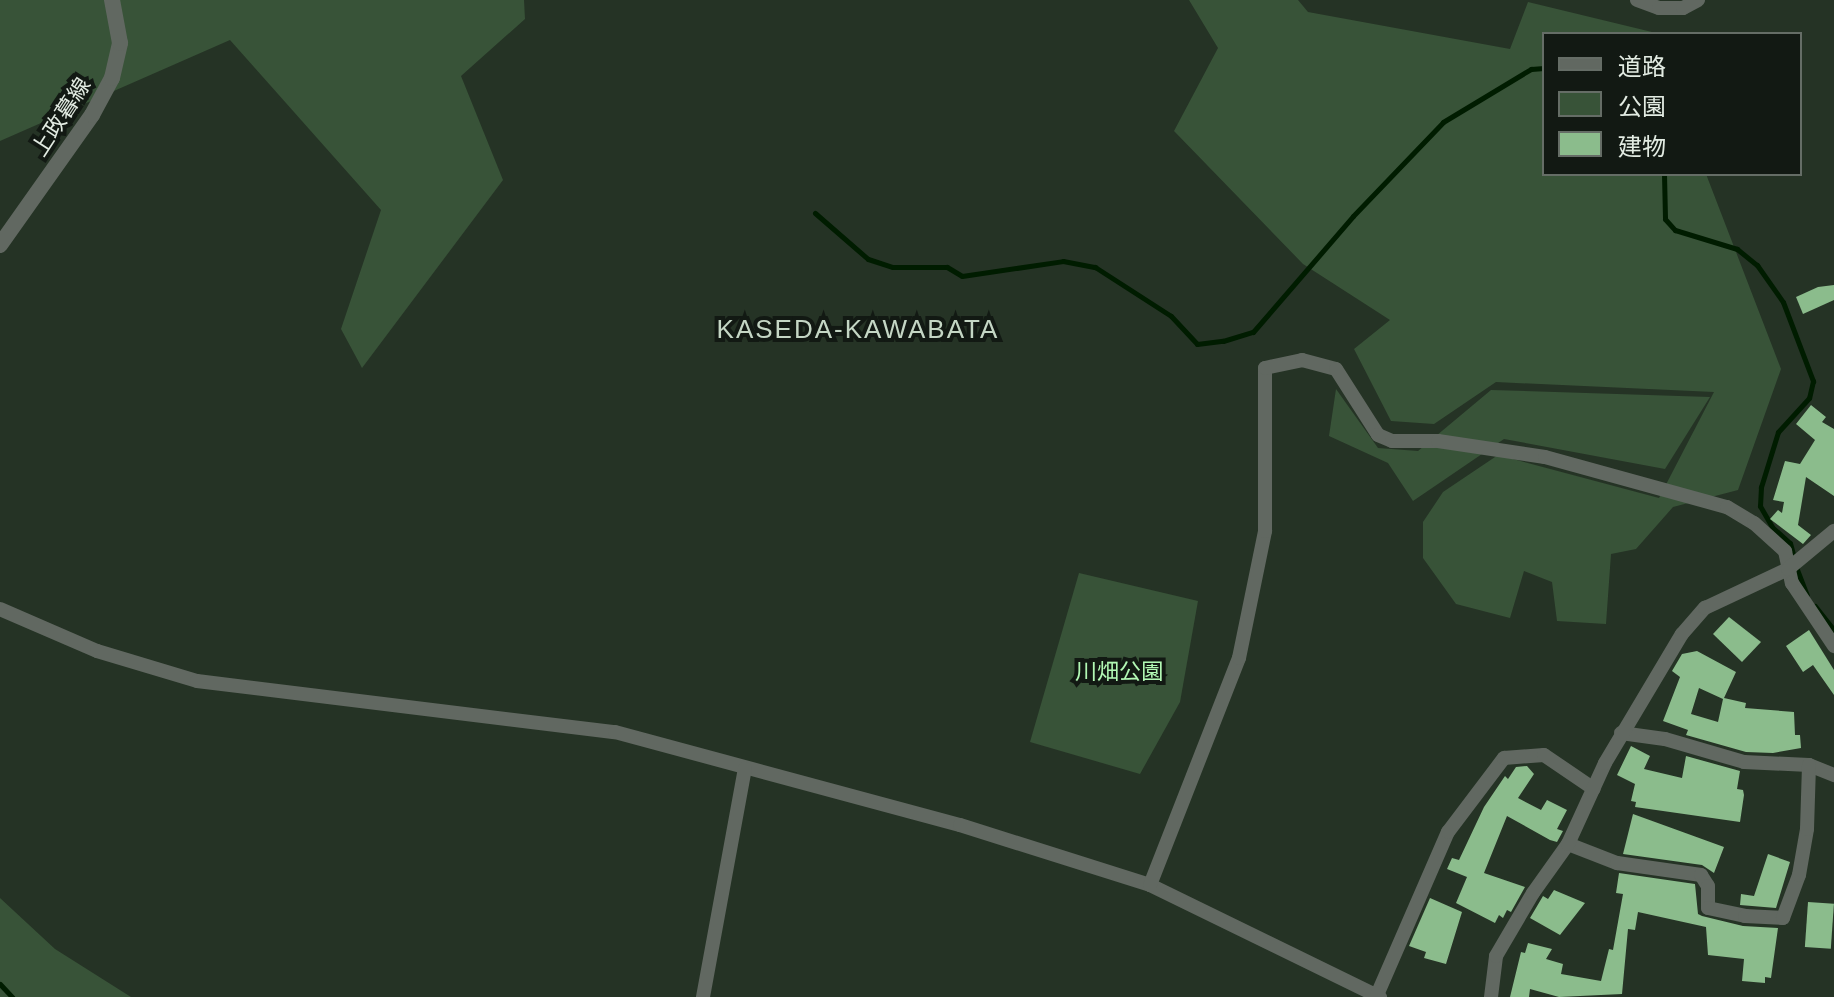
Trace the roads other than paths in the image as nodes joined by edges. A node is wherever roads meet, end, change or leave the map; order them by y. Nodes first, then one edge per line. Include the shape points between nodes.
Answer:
1 (112, 0) edge
2 (1637, 0) edge
3 (1698, 0) edge
4 (0, 245) edge
5 (1834, 531) edge
6 (1788, 569) junction
7 (0, 609) edge
8 (1834, 646) edge
9 (1621, 733) junction
10 (1809, 765) junction
11 (745, 769) junction
12 (1834, 775) edge
13 (1594, 789) junction
14 (1568, 844) junction
15 (1150, 885) junction
16 (1378, 996) edge
17 (703, 997) edge
18 (1491, 997) edge

1 - 4 street, 上政暮線 via 120,43 112,78
2 - 3 street via 1659,8 1683,8
5 - 6 street
6 - 8 street
6 - 9 street via 1705,608 1661,663
6 - 15 street via 1785,551 1727,507 1545,457 1438,441 1392,441 1378,435 1336,369 1302,360 1265,368 1265,531 1239,658
7 - 11 street via 97,651 197,681 615,732
9 - 10 street via 1665,739 1744,762
9 - 13 street
10 - 12 street
10 - 14 street via 1802,859 1783,918 1708,908 1708,886 1701,875 1617,863
11 - 15 street via 1033,846
11 - 17 street
13 - 14 street
13 - 16 street via 1544,755 1504,758 1448,832
14 - 18 street via 1496,956
15 - 16 street

